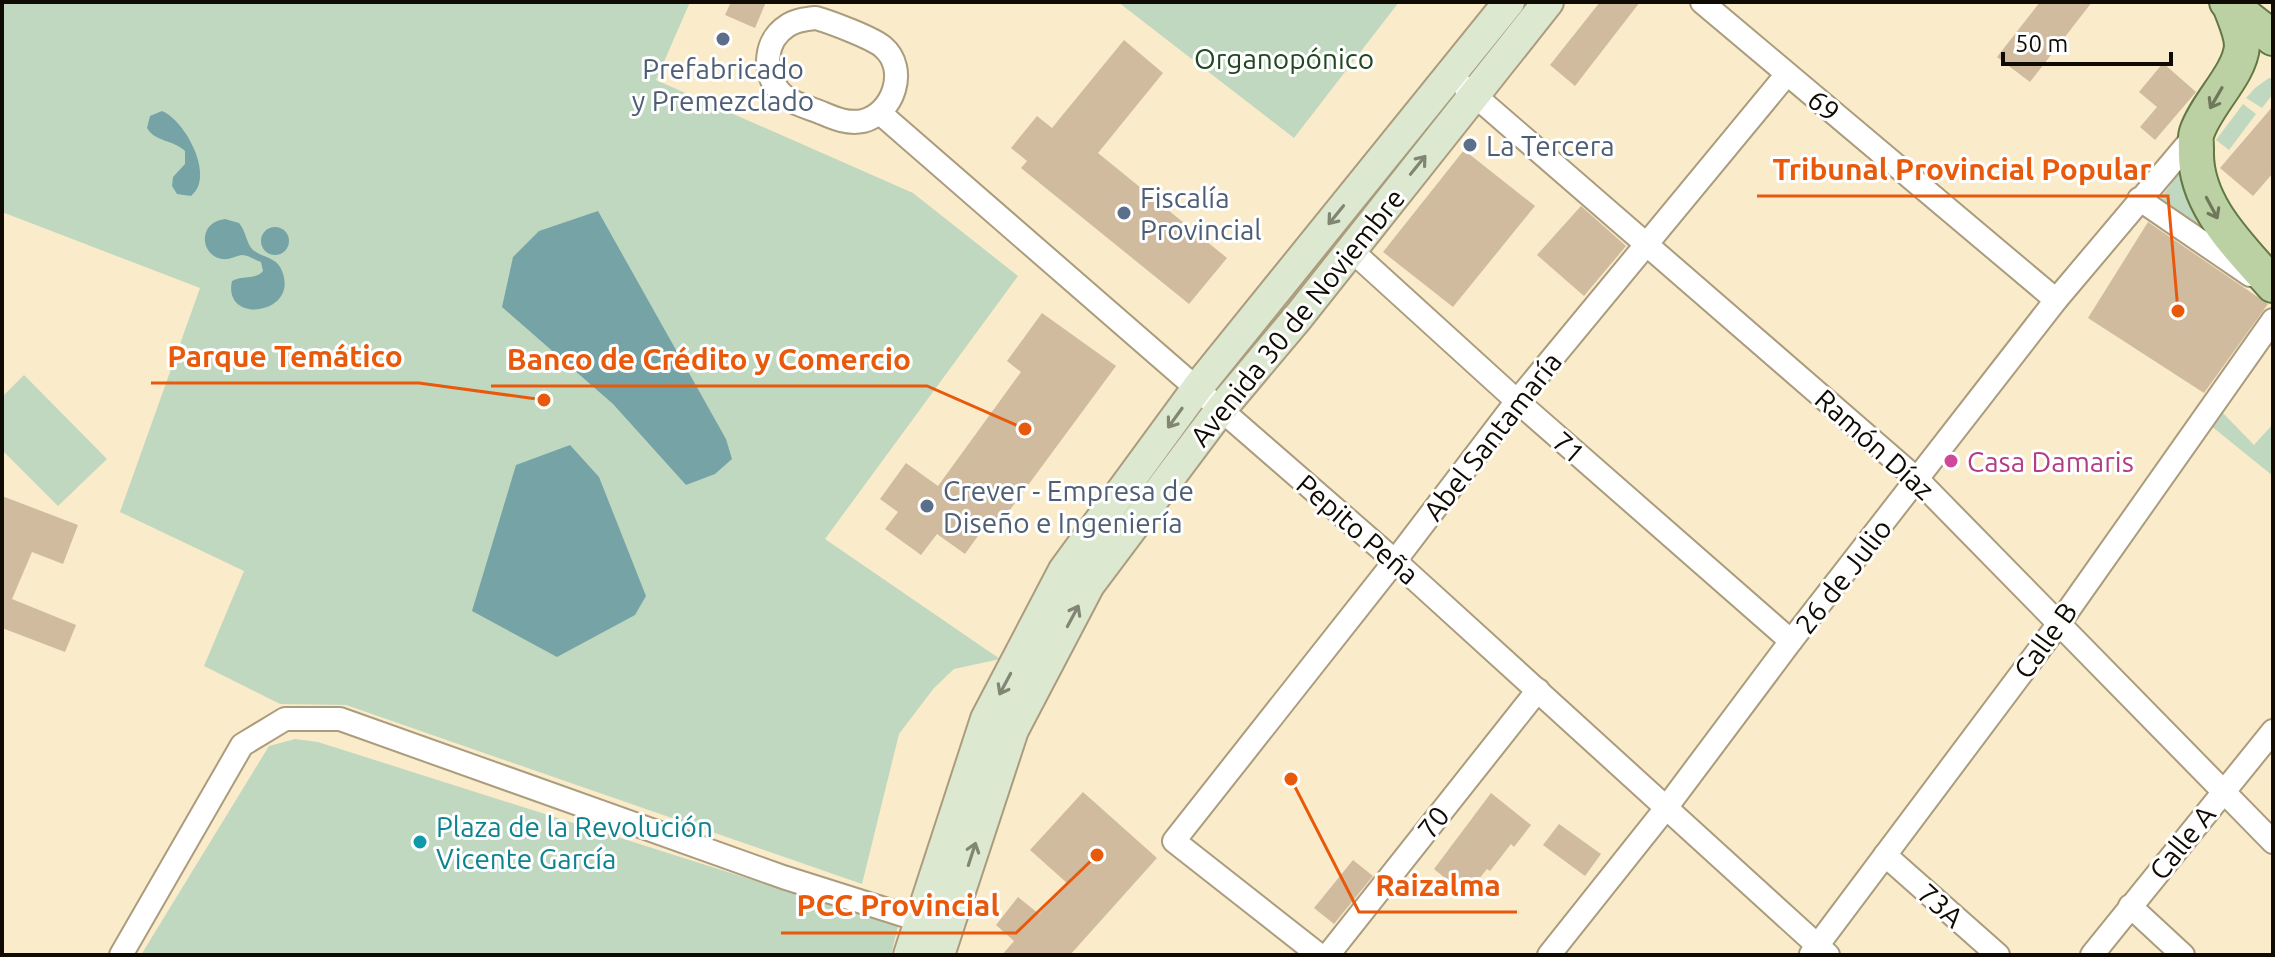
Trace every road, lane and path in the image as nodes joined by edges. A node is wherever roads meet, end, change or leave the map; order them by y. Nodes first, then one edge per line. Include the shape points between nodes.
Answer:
1 (1509, 2) edge
2 (1548, 2) edge
3 (1702, 2) edge
4 (2228, 3) edge
5 (2271, 36) edge
6 (2238, 65) junction
7 (1787, 74) junction
8 (1451, 75) junction
9 (1474, 95) junction
10 (880, 113) junction
11 (2196, 134) junction
12 (2139, 199) junction
13 (1647, 244) junction
14 (1351, 250) junction
15 (2273, 288) edge
16 (2056, 300) junction
17 (2273, 320) edge
18 (1198, 387) junction
19 (1517, 401) junction
20 (1221, 409) junction
21 (1918, 480) junction
22 (1395, 561) junction
23 (2060, 622) junction
24 (1791, 641) junction
25 (1538, 690) junction
26 (2273, 731) edge
27 (2223, 792) junction
28 (1666, 808) junction
29 (2273, 842) edge
30 (1885, 855) junction
31 (2130, 906) junction
32 (936, 935) edge
33 (1819, 952) edge
34 (121, 955) edge
35 (909, 955) edge
36 (1319, 955) edge
37 (1328, 955) edge
38 (1549, 955) edge
39 (1998, 955) edge
40 (2092, 955) edge
41 (2183, 955) edge

1 - 8 main road, Avenida 30 de Noviembre
2 - 9 main road, Avenida 30 de Noviembre
3 - 7 street, 69
4 - 5 main road
4 - 6 main road via 2242,44
5 - 6 main road via 2254,58
6 -> 11 main road
7 - 13 street, Abel Santamaría
7 - 16 street, 69
8 - 9 street, Ramón Díaz
8 -> 18 main road, Avenida 30 de Noviembre
9 - 13 street, Ramón Díaz
14 -> 9 main road, Avenida 30 de Noviembre
10 - 10 street via 868,120 840,121 787,98 776,88 767,62 776,36 787,25 816,18 883,47 896,74 895,89
10 - 18 street, Pepito Peña
11 - 12 street, 26 de Julio
11 -> 15 main road via 2203,190 2221,225
12 - 15 street
12 - 16 street, 26 de Julio
13 - 19 street, Abel Santamaría
13 - 21 street, Ramón Díaz
14 - 19 street, 71
14 - 20 main road, Avenida 30 de Noviembre
16 - 21 street, 26 de Julio
17 - 23 street, Calle B
18 - 20 street, Pepito Peña
18 -> 32 main road, Avenida 30 de Noviembre via 1064,570 986,719
19 - 22 street, Abel Santamaría
19 - 24 street, 71
20 - 22 street, Pepito Peña
32 -> 20 main road, Avenida 30 de Noviembre via 1013,730 1089,585
21 - 23 street, Ramón Díaz
21 - 24 street, 26 de Julio
22 - 25 street, Pepito Peña
22 - 36 street, Abel Santamaría via 1174,841
23 - 27 street, Ramón Díaz
23 - 30 street, Calle B
24 - 28 street, 26 de Julio
25 - 28 street, Pepito Peña
25 - 37 street, 70
26 - 27 street, Calle A
27 - 29 street, Ramón Díaz
27 - 31 street, Calle A
28 - 33 street, Pepito Peña
28 - 38 street, 26 de Julio
30 - 33 street, Calle B
30 - 39 street, 73A
31 - 40 street, Calle A
31 - 41 street
32 - 34 street via 340,719 285,719 242,745
32 - 35 main road, Avenida 30 de Noviembre

